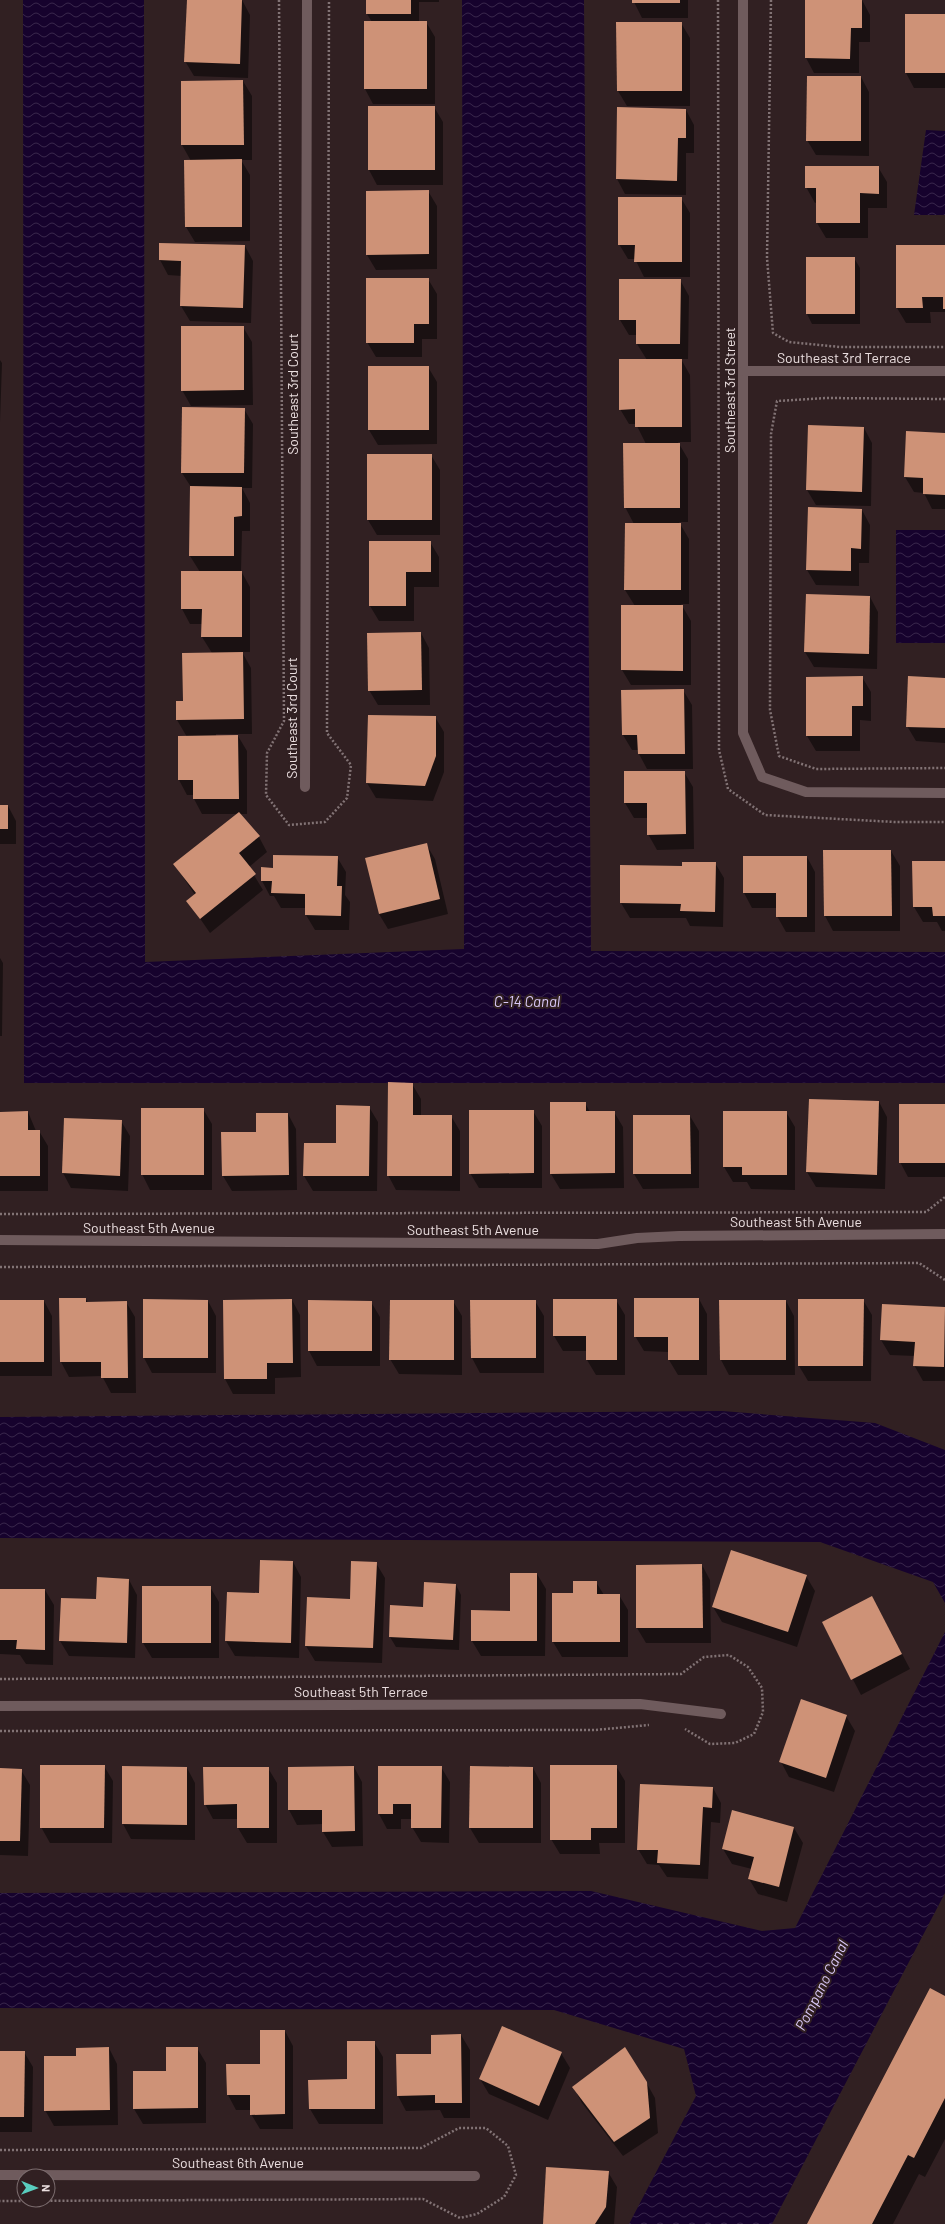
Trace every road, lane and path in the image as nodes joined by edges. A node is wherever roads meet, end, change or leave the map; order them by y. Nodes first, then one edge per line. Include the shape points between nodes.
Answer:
1 (307, 0) edge
2 (743, 0) edge
3 (771, 0) edge
4 (945, 347) edge
5 (945, 370) edge
6 (742, 371) junction
7 (945, 399) edge
8 (945, 768) edge
9 (305, 787) dead end
10 (945, 793) edge
11 (945, 1196) edge
12 (0, 1214) edge
13 (945, 1234) edge
14 (0, 1240) edge
15 (0, 1267) edge
16 (945, 1280) edge
17 (0, 1706) edge
18 (721, 1714) dead end
19 (0, 2175) edge
20 (475, 2176) dead end

1 - 9 street, Southeast 3rd Court
2 - 6 street, Southeast 3rd Street
3 - 4 path via 767,258 772,333 789,342 840,347
5 - 6 street, Southeast 3rd Terrace
6 - 10 street, Southeast 3rd Street via 743,732 762,777 806,792
7 - 8 path via 828,398 777,401 771,434 770,683 770,710 779,756 816,770
11 - 12 path via 926,1212
13 - 14 street, Southeast 5th Avenue via 672,1236 598,1244
15 - 16 path via 919,1264
17 - 18 street, Southeast 5th Terrace via 640,1704
19 - 20 street, Southeast 6th Avenue

